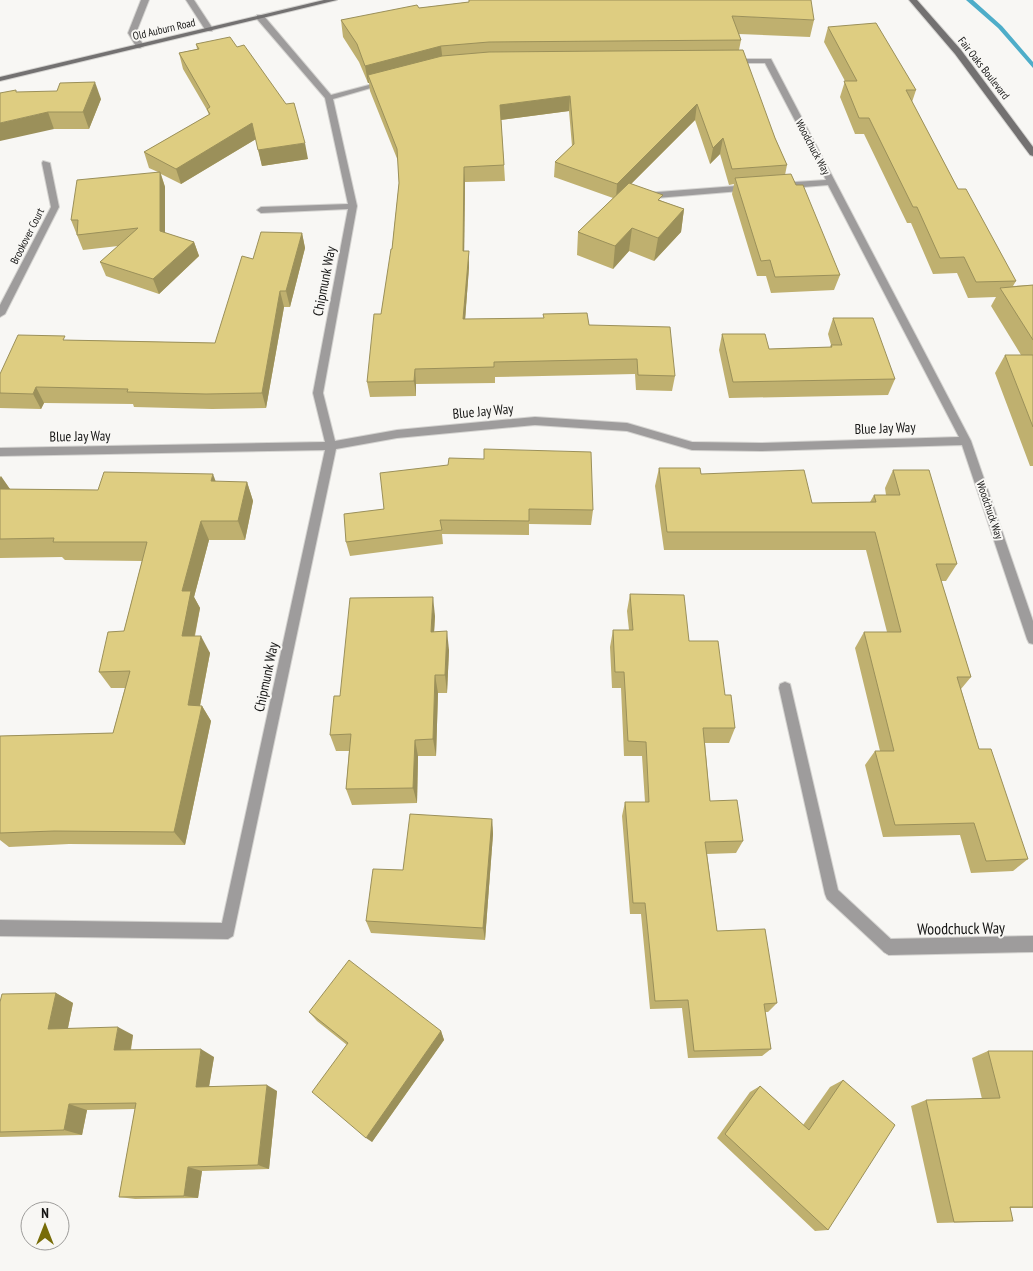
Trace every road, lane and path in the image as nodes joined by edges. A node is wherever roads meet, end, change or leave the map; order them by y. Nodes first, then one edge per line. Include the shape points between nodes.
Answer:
1 (145, 0) edge
2 (190, 0) edge
3 (333, 0) edge
4 (913, 0) edge
5 (260, 17) junction
6 (209, 29) junction
7 (140, 46) junction
8 (718, 61) edge
9 (0, 79) edge
10 (395, 80) edge
11 (329, 98) junction
12 (1033, 153) edge
13 (46, 164) dead end
14 (832, 182) junction
15 (773, 186) edge
16 (754, 188) edge
17 (638, 196) edge
18 (353, 206) junction
19 (261, 210) dead end
20 (0, 314) edge
21 (966, 441) junction
22 (331, 446) junction
23 (0, 452) edge
24 (1033, 638) edge
25 (785, 688) dead end
26 (0, 928) edge
27 (1033, 944) edge

1 - 7 street via 132,33
2 - 6 street
3 - 5 main road, Old Auburn Road
4 - 12 main road, Fair Oaks Boulevard via 958,52
5 - 6 main road, Old Auburn Road
5 - 11 street, Chipmunk Way
6 - 7 main road, Old Auburn Road
7 - 9 main road, Old Auburn Road
8 - 14 street, Woodchuck Way via 768,61
10 - 11 street
11 - 18 street, Chipmunk Way
13 - 20 street, Brookover Court via 54,207
14 - 15 street
14 - 21 street, Woodchuck Way
16 - 17 street
18 - 19 street
18 - 22 street, Chipmunk Way via 318,393
21 - 22 street, Blue Jay Way via 692,446 627,427 535,421 397,434
21 - 24 street, Woodchuck Way
22 - 23 street, Blue Jay Way
22 - 26 street, Chipmunk Way via 228,931
25 - 27 street, Woodchuck Way via 832,894 889,947

